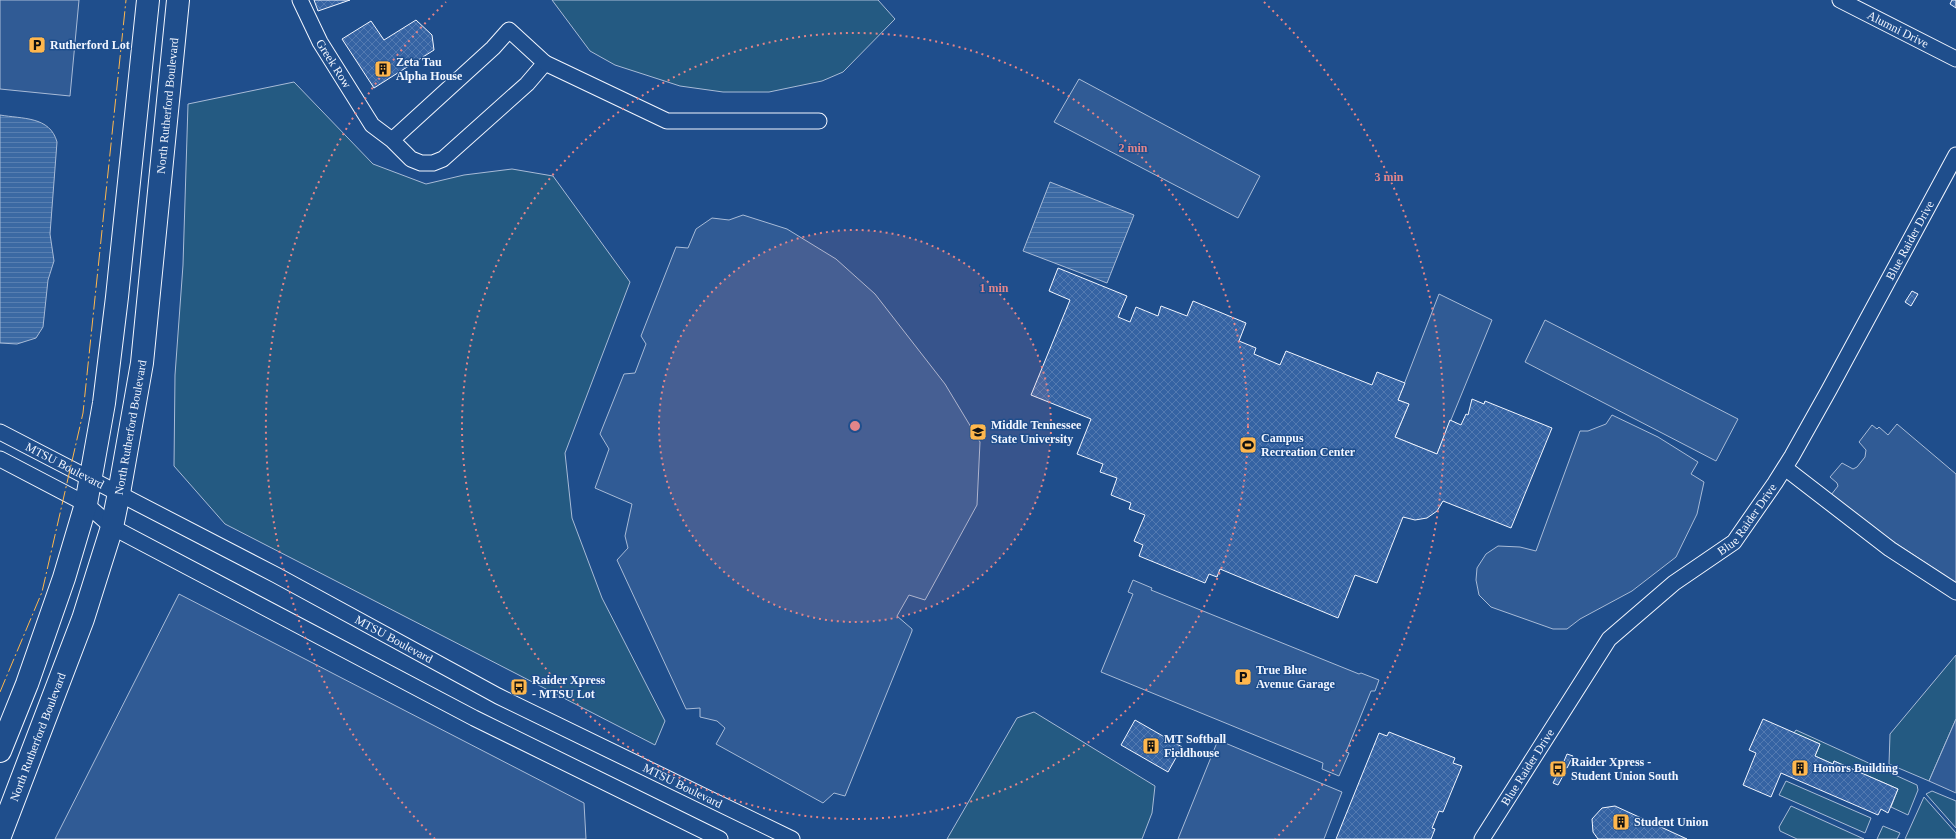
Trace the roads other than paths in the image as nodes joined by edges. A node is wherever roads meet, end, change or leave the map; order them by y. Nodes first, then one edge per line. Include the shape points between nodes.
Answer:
1 (148, 0) edge
2 (178, 0) edge
3 (300, 0) edge
4 (1840, 0) edge
5 (1956, 59) edge
6 (545, 63) junction
7 (819, 121) dead end
8 (392, 140) junction
9 (1956, 155) edge
10 (0, 432) edge
11 (0, 459) edge
12 (1785, 468) junction
13 (90, 478) junction
14 (120, 493) junction
15 (86, 504) junction
16 (112, 527) junction
17 (1956, 592) edge
18 (0, 751) edge
19 (0, 836) edge
20 (720, 839) edge
21 (792, 839) edge
22 (1482, 839) edge

1 - 13 main road via 104,404
2 - 14 main road, North Rutherford Boulevard via 142,363
3 - 8 street, Greek Row via 320,42 372,125
4 - 5 street, Alumni Drive
6 - 7 street via 667,121
6 - 8 street via 527,84 443,159 433,163 411,159
6 - 8 street via 509,30 493,48
9 - 12 street, Blue Raider Drive
10 - 13 street, MTSU Boulevard
11 - 15 street, MTSU Boulevard
12 - 17 street via 1890,549
12 - 22 street, Blue Raider Drive via 1734,542 1674,583 1609,639
13 - 14 street, MTSU Boulevard
13 - 15 main road
14 - 16 main road, North Rutherford Boulevard
14 - 21 street, MTSU Boulevard via 498,696
15 - 16 street, MTSU Boulevard
15 - 18 main road via 64,578 27,684
16 - 19 main road, North Rutherford Boulevard via 84,619
16 - 20 street, MTSU Boulevard via 474,718

